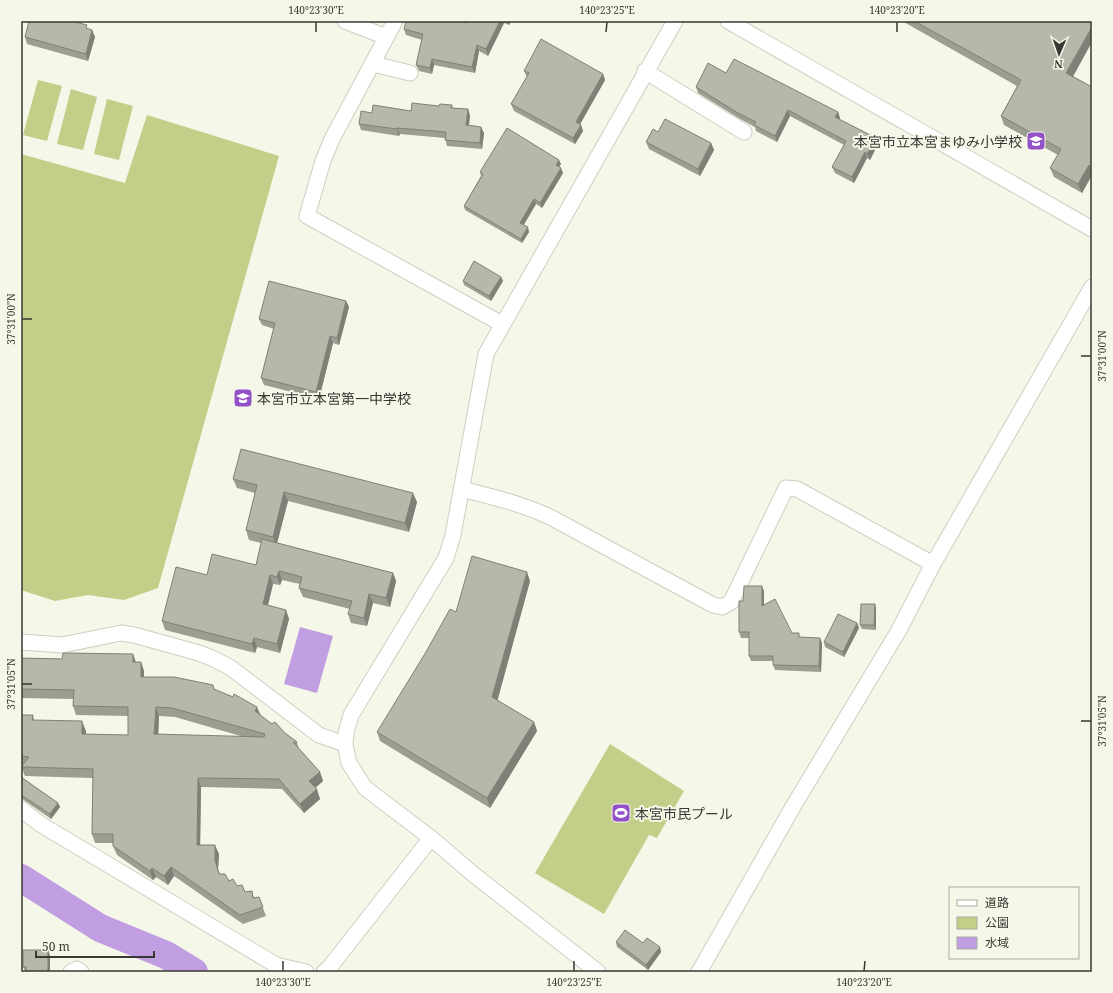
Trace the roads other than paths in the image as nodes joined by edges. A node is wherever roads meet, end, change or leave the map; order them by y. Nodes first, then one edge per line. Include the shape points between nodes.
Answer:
1 (345, 21) edge
2 (395, 21) edge
3 (675, 21) edge
4 (728, 21) edge
5 (386, 37) junction
6 (373, 64) junction
7 (645, 71) junction
8 (410, 73) dead end
9 (744, 132) dead end
10 (1092, 229) edge
11 (1092, 287) edge
12 (502, 324) junction
13 (461, 489) junction
14 (933, 564) junction
15 (21, 642) edge
16 (346, 744) junction
17 (21, 809) edge
18 (431, 838) junction
19 (71, 972) edge
20 (81, 972) edge
21 (306, 972) edge
22 (324, 972) edge
23 (598, 972) edge
24 (699, 972) edge

1 - 5 street
2 - 5 street
3 - 7 street
4 - 10 street
5 - 6 street
6 - 8 street
6 - 12 street via 332,140 307,216
7 - 9 street
7 - 12 street
11 - 14 street
12 - 13 street via 486,354
13 - 14 street via 531,508 713,605 722,607 731,602 786,488 797,489
13 - 16 street via 446,558 351,715
14 - 24 street via 899,630 794,805
15 - 16 street via 62,645 121,633 199,653 231,668 319,735
16 - 18 street via 349,763 365,788
17 - 21 street via 53,832 276,965
18 - 22 street via 330,968
18 - 23 street
19 - 20 street via 76,969

